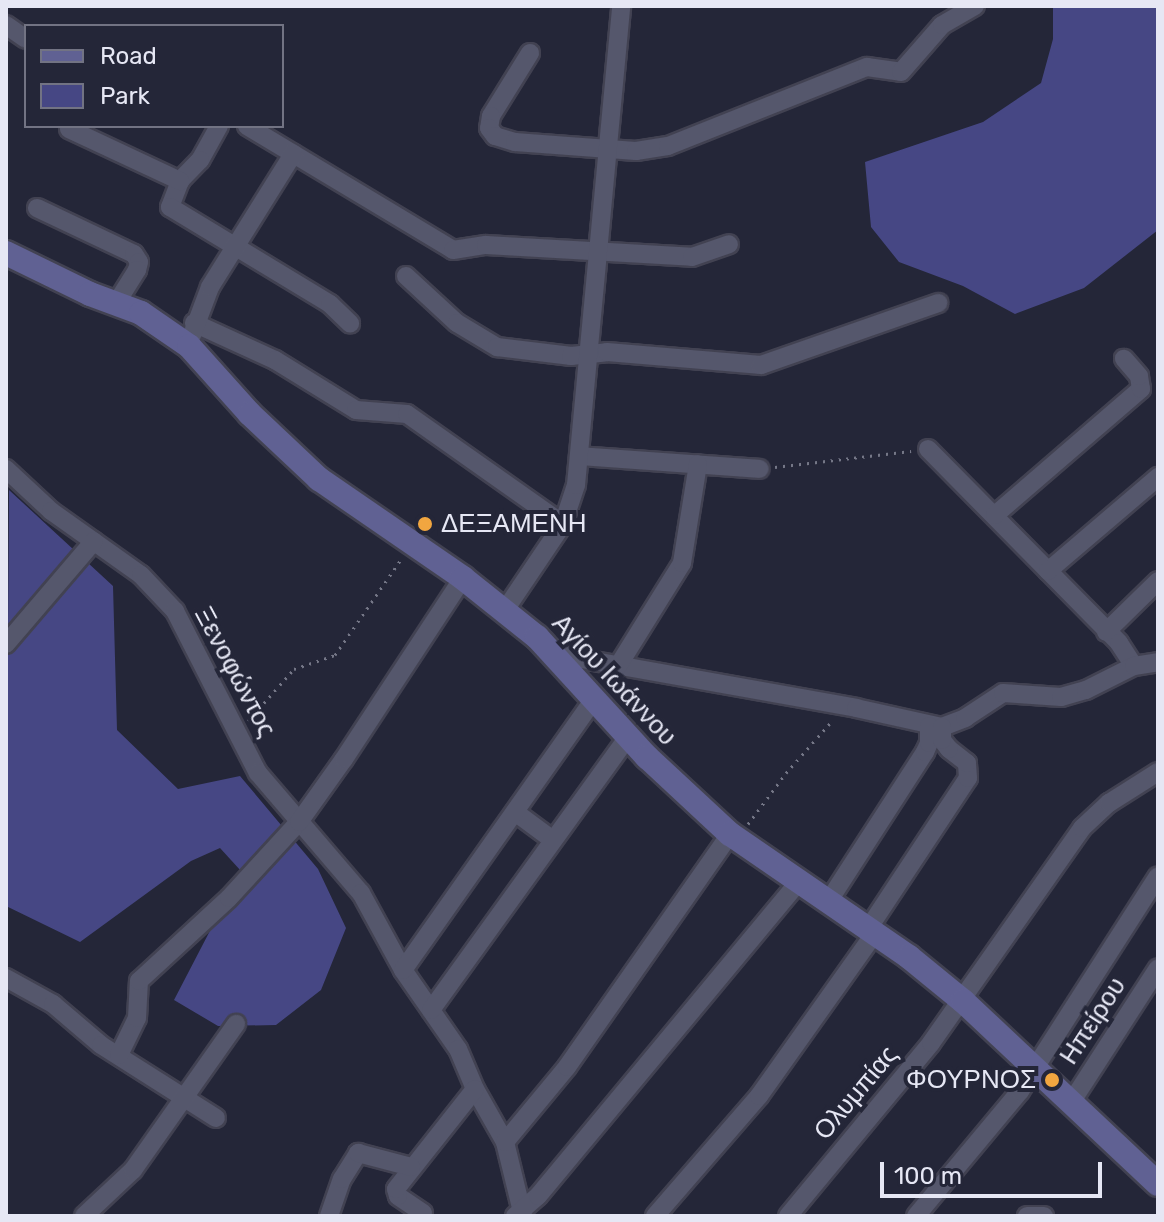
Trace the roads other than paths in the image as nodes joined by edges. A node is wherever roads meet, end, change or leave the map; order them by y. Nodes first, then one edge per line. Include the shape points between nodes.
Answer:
1 (621, 6) edge
2 (975, 6) edge
3 (6, 25) edge
4 (24, 38) edge
5 (530, 53) dead end
6 (218, 128) edge
7 (250, 128) edge
8 (69, 129) dead end
9 (608, 149) junction
10 (293, 154) junction
11 (180, 181) junction
12 (37, 208) dead end
13 (729, 244) dead end
14 (234, 247) junction
15 (600, 251) junction
16 (6, 253) edge
17 (406, 276) dead end
18 (116, 303) junction
19 (938, 303) dead end
20 (350, 323) dead end
21 (192, 334) junction
22 (590, 354) junction
23 (1124, 359) dead end
24 (928, 449) road end
25 (579, 456) junction
26 (698, 464) junction
27 (6, 469) edge
28 (760, 469) road end
29 (1158, 477) edge
30 (995, 515) junction
31 (563, 524) junction
32 (94, 541) junction
33 (1048, 571) junction
34 (463, 578) junction
35 (1158, 581) edge
36 (505, 610) junction
37 (1106, 632) junction
38 (6, 644) edge
39 (554, 654) junction
40 (1158, 662) edge
41 (618, 666) junction
42 (1134, 666) junction
43 (594, 699) junction
44 (935, 726) junction
45 (628, 737) junction
46 (1158, 772) edge
47 (515, 812) junction
48 (299, 822) junction
49 (734, 837) junction
50 (553, 840) junction
51 (1158, 876) edge
52 (798, 883) junction
53 (828, 902) junction
54 (871, 931) junction
55 (1158, 968) edge
56 (403, 970) junction
57 (6, 978) edge
58 (963, 1001) junction
59 (431, 1010) junction
60 (236, 1024) dead end
61 (119, 1055) junction
62 (1035, 1067) junction
63 (475, 1089) junction
64 (185, 1097) junction
65 (1072, 1101) junction
66 (216, 1118) dead end
67 (505, 1142) junction
68 (411, 1167) junction
69 (1158, 1184) edge
70 (423, 1213) dead end
71 (520, 1214) edge
72 (84, 1216) edge
73 (329, 1216) edge
74 (655, 1216) edge
75 (788, 1216) edge
76 (916, 1216) edge
77 (1027, 1216) edge
78 (1044, 1216) edge

1 - 9 street
2 - 9 street via 942,25 901,72 867,67 668,146
3 - 4 street
5 - 9 street via 491,116 489,128 495,136
6 - 11 street via 200,160
7 - 10 street
8 - 11 street
9 - 15 street
10 - 14 street
10 - 15 street via 453,250 486,245
11 - 14 street via 170,207
12 - 18 street via 134,254 137,270
13 - 15 street via 692,257
14 - 20 street via 330,304
14 - 21 street via 205,295
15 - 22 street
16 - 18 street, Αγίου Ιωάννου
17 - 22 street via 457,323 497,347
18 - 21 street, Αγίου Ιωάννου
19 - 22 street via 761,365
21 - 31 street via 275,360 356,410 407,414
21 - 34 street, Αγίου Ιωάννου via 250,414 319,479
22 - 25 street
23 - 30 street via 1139,376 1141,389
24 - 30 street
25 - 26 street
25 - 31 street
26 - 28 street
26 - 41 street via 682,563
27 - 32 street, Ξενοφώντος
29 - 33 street
30 - 33 street
31 - 36 street
32 - 38 street
32 - 48 street, Ξενοφώντος via 141,575 175,611 258,773
33 - 37 street
34 - 36 street, Αγίου Ιωάννου
34 - 48 street
35 - 37 street
36 - 39 street, Αγίου Ιωάννου
37 - 42 street
39 - 41 street
39 - 43 street, Αγίου Ιωάννου
40 - 42 street
41 - 44 street
42 - 44 street via 1061,697 1003,693 965,718
43 - 45 street, Αγίου Ιωάννου
43 - 47 street
44 - 53 street via 925,752
44 - 54 street via 949,749 967,763 968,778
45 - 49 street, Αγίου Ιωάννου
45 - 50 street
46 - 58 street, Ολυμπίας via 1089,821
47 - 50 street
47 - 56 street
48 - 56 street, Ξενοφώντος via 361,893
48 - 61 street via 229,898 139,981 137,1018
49 - 52 street, Αγίου Ιωάννου
49 - 67 street via 567,1067
50 - 59 street
51 - 62 street
52 - 53 street, Αγίου Ιωάννου
52 - 71 street
53 - 54 street, Αγίου Ιωάννου
54 - 58 street, Αγίου Ιωάννου
54 - 74 street via 759,1096
55 - 65 street, Ηπείρου
56 - 59 street, Ξενοφώντος
57 - 61 street via 53,1004
58 - 62 street, Αγίου Ιωάννου
58 - 75 street, Ολυμπίας
59 - 63 street, Ξενοφώντος via 458,1049
60 - 64 street
61 - 64 street
62 - 65 street, Αγίου Ιωάννου
62 - 76 street
63 - 67 street, Ξενοφώντος
63 - 68 street
64 - 66 street
64 - 72 street via 133,1170
65 - 69 street, Αγίου Ιωάννου
67 - 71 street, Ξενοφώντος
68 - 70 street via 396,1192
68 - 73 street via 358,1153
77 - 78 street

